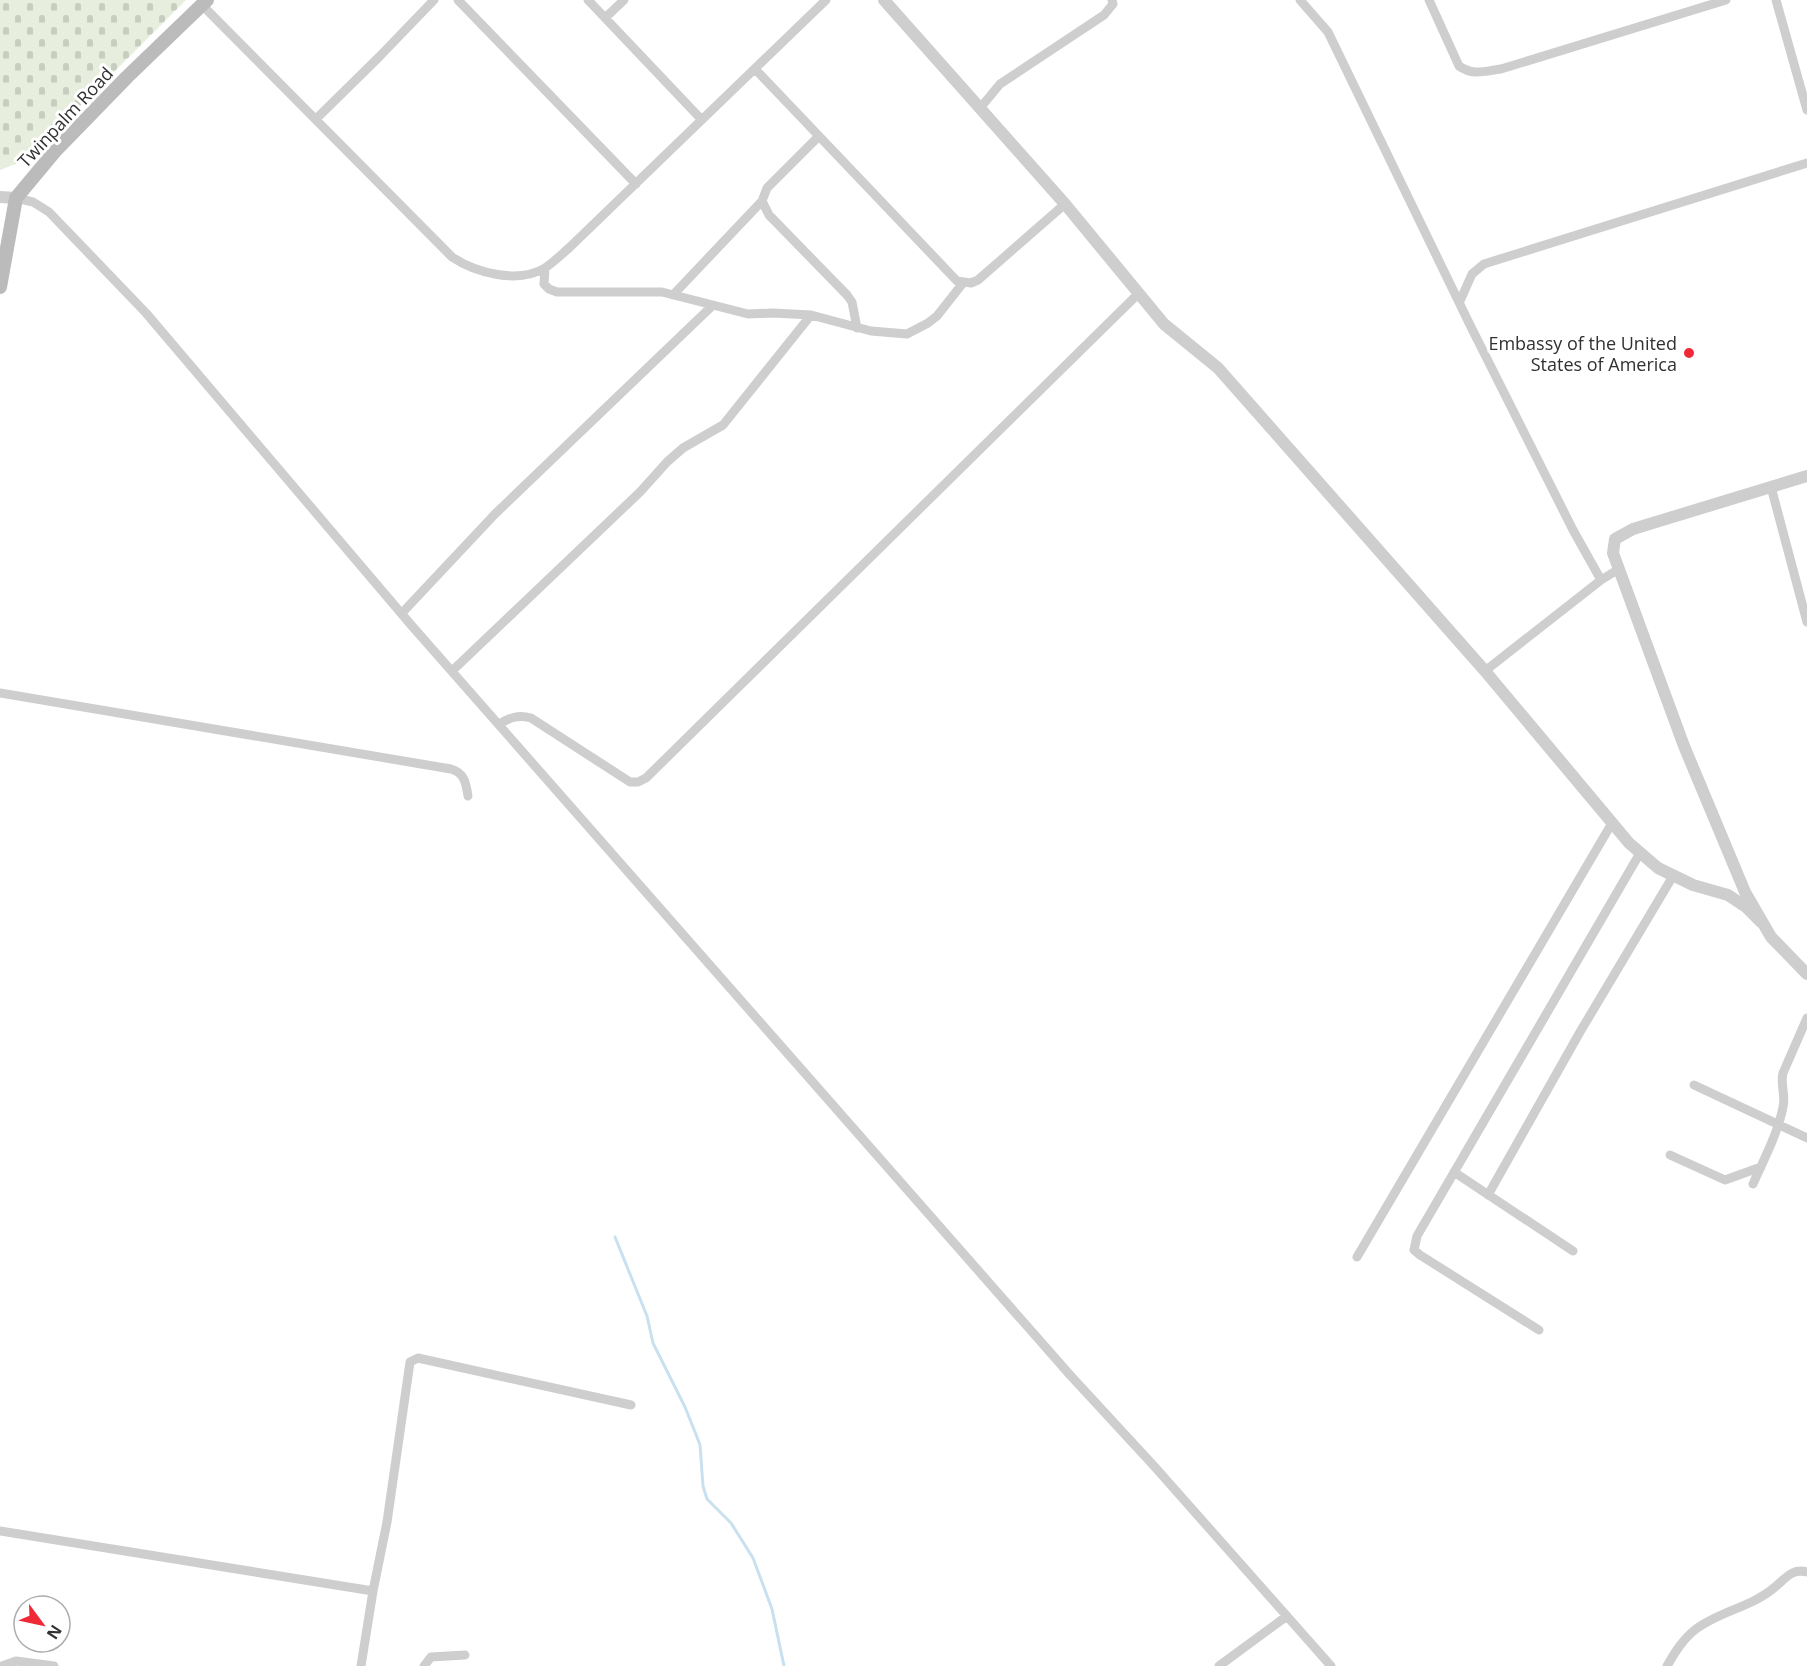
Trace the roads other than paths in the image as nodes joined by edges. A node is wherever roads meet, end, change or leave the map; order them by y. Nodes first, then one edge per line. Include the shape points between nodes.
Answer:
1 (434, 0) edge
2 (458, 0) edge
3 (588, 0) edge
4 (624, 0) edge
5 (826, 0) edge
6 (884, 0) edge
7 (1112, 0) edge
8 (1300, 0) edge
9 (1429, 0) edge
10 (1726, 0) edge
11 (1776, 0) edge
12 (205, 2) edge
13 (605, 18) junction
14 (755, 69) junction
15 (1804, 91) edge
16 (981, 106) junction
17 (1807, 110) edge
18 (316, 119) junction
19 (701, 119) junction
20 (819, 136) junction
21 (1807, 163) edge
22 (636, 184) junction
23 (0, 197) edge
24 (16, 198) junction
25 (762, 201) junction
26 (1065, 204) junction
27 (545, 268) junction
28 (963, 283) junction
29 (0, 287) edge
30 (1138, 294) junction
31 (673, 295) junction
32 (1460, 301) junction
33 (712, 306) junction
34 (811, 315) junction
35 (857, 328) junction
36 (1807, 476) edge
37 (1771, 487) junction
38 (1619, 569) junction
39 (1601, 580) junction
40 (402, 613) junction
41 (1807, 622) edge
42 (452, 671) junction
43 (1485, 671) junction
44 (0, 693) edge
45 (499, 724) junction
46 (468, 796) dead end
47 (1612, 823) junction
48 (1640, 853) junction
49 (1673, 876) junction
50 (1738, 876) junction
51 (1722, 893) junction
52 (1762, 923) junction
53 (1807, 974) edge
54 (1807, 1018) edge
55 (1694, 1085) dead end
56 (1779, 1124) junction
57 (1807, 1138) edge
58 (1670, 1155) dead end
59 (1761, 1167) junction
60 (1454, 1172) junction
61 (1754, 1184) dead end
62 (1488, 1195) junction
63 (1573, 1251) dead end
64 (1357, 1257) dead end
65 (1539, 1330) dead end
66 (631, 1406) dead end
67 (0, 1531) edge
68 (1807, 1572) edge
69 (373, 1591) junction
70 (1287, 1616) junction
71 (465, 1655) dead end
72 (2, 1666) edge
73 (54, 1666) edge
74 (361, 1666) edge
75 (424, 1666) edge
76 (1219, 1666) edge
77 (1331, 1666) edge
78 (1667, 1666) edge

1 - 18 street
2 - 22 street
3 - 13 street
4 - 13 street
5 - 14 street
6 - 16 street
7 - 16 street via 1104,15 1000,84
8 - 32 street via 1328,32
9 - 10 street via 1459,66 1475,73 1501,69
11 - 15 street
12 - 18 street
12 - 24 main road, Twinpalm Road via 72,134
13 - 19 street
14 - 19 street
14 - 20 street
15 - 17 street
16 - 26 street
18 - 27 street via 459,262 480,271 509,275
19 - 22 street
20 - 25 street via 767,188
20 - 28 street via 952,277
21 - 32 street via 1484,264 1472,274
22 - 27 street
23 - 24 street
24 - 29 main road
24 - 40 street via 49,212 110,274
25 - 31 street
25 - 35 street via 769,215 847,295
26 - 28 street via 978,280
26 - 30 street
27 - 31 street via 544,284 557,292 645,291
28 - 35 street via 936,316 907,334
30 - 43 street via 1164,324 1218,368
30 - 45 street via 646,778 638,782 624,779 531,718 522,715
31 - 33 street
32 - 39 street via 1567,520
33 - 34 street via 748,314
33 - 40 street via 495,514
34 - 35 street
34 - 42 street via 723,425 667,462
36 - 37 street
37 - 38 street via 1621,534 1613,545
37 - 41 street
38 - 39 street
38 - 50 street via 1684,746
39 - 43 street
40 - 42 street
42 - 45 street
43 - 47 street
44 - 46 street via 451,769 463,776
45 - 70 street via 1062,1366
47 - 48 street
47 - 64 street
48 - 49 street
48 - 60 street
49 - 51 street
49 - 62 street
50 - 51 street
50 - 52 street
51 - 52 street via 1746,907
52 - 53 street
54 - 56 street via 1781,1079 1784,1099
55 - 56 street
56 - 57 street
56 - 59 street
58 - 59 street via 1725,1180
59 - 61 street
60 - 62 street
60 - 65 street via 1417,1236 1414,1250
62 - 63 street
66 - 69 street via 418,1358 410,1362
67 - 69 street
68 - 78 street via 1790,1573 1760,1597 1696,1629
69 - 74 street
70 - 76 street
70 - 77 street
71 - 75 street via 431,1657
72 - 73 street via 16,1661

